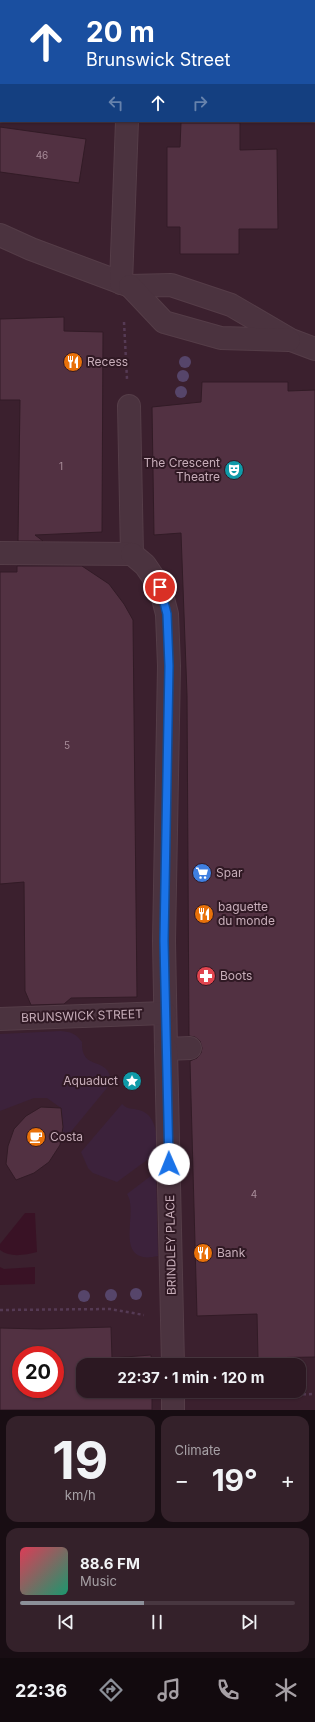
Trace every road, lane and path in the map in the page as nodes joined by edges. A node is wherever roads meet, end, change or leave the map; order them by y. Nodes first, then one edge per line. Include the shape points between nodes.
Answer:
1 (127, 122) edge
2 (0, 236) edge
3 (126, 284) junction
4 (291, 340) junction
5 (315, 349) edge
6 (129, 406) joint
7 (0, 553) edge
8 (132, 554) junction
9 (165, 1013) junction
10 (0, 1020) edge
11 (190, 1048) dead end
12 (166, 1049) junction
13 (110, 1309) dead end
14 (0, 1310) edge
15 (172, 1358) edge
16 (315, 1394) edge
17 (173, 1400) edge

1 - 3 street
2 - 3 street
3 - 4 street via 171,285 231,305
3 - 4 street via 164,322 221,338
3 - 6 path
4 - 5 street
6 - 8 street
7 - 8 street
8 - 9 street via 145,565 175,614 177,696
9 - 10 street, BRUNSWICK STREET
9 - 12 street
11 - 12 street
12 - 15 street, BRINDLEY PLACE
13 - 14 path
16 - 17 path

